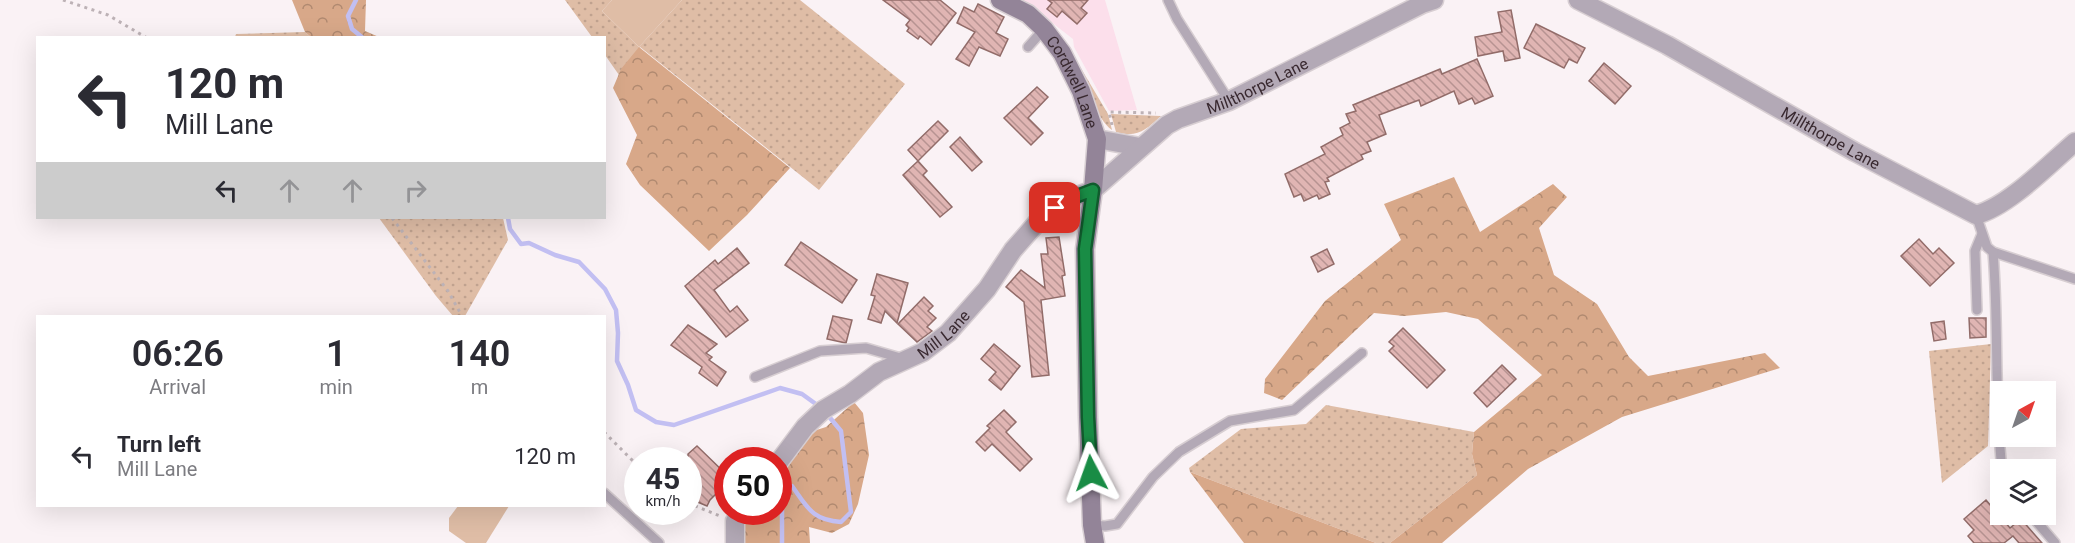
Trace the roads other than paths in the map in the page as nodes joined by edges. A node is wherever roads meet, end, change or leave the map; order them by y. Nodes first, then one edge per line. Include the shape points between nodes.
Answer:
1 (1000, 0) edge
2 (1168, 0) edge
3 (1434, 0) edge
4 (1578, 0) edge
5 (1044, 29) junction
6 (1028, 46) dead end
7 (1229, 100) junction
8 (1097, 139) junction
9 (2075, 142) edge
10 (1140, 147) junction
11 (1093, 190) junction
12 (1976, 215) junction
13 (1982, 234) junction
14 (1993, 252) junction
15 (2075, 279) edge
16 (1977, 310) dead end
17 (1362, 353) dead end
18 (907, 359) junction
19 (755, 377) dead end
20 (790, 447) edge
21 (2001, 459) edge
22 (606, 495) edge
23 (738, 525) edge
24 (2039, 525) edge
25 (1094, 534) edge
26 (659, 543) edge
27 (735, 543) edge
28 (2055, 543) edge

1 - 5 main road, Cordwell Lane via 1028,14
2 - 7 lane
3 - 7 street, Millthorpe Lane
4 - 12 street, Millthorpe Lane
5 - 6 lane
5 - 8 main road, Cordwell Lane via 1081,90
7 - 10 street, Millthorpe Lane via 1178,119
8 - 10 street
8 - 11 main road, Cordwell Lane
9 - 12 street via 2006,201
10 - 11 street, Millthorpe Lane
11 - 18 street, Mill Lane via 1067,200 1042,217 948,333
11 - 25 main road, Cordwell Lane via 1085,249
12 - 13 lane
13 - 14 lane
13 - 16 lane via 1975,252
14 - 15 lane
14 - 21 lane
17 - 25 lane via 1294,410 1230,421 1179,452 1153,477 1117,524
18 - 19 lane via 866,348 820,351
18 - 20 street, Mill Lane via 879,372 823,410
22 - 26 lane
23 - 27 street
24 - 28 lane

